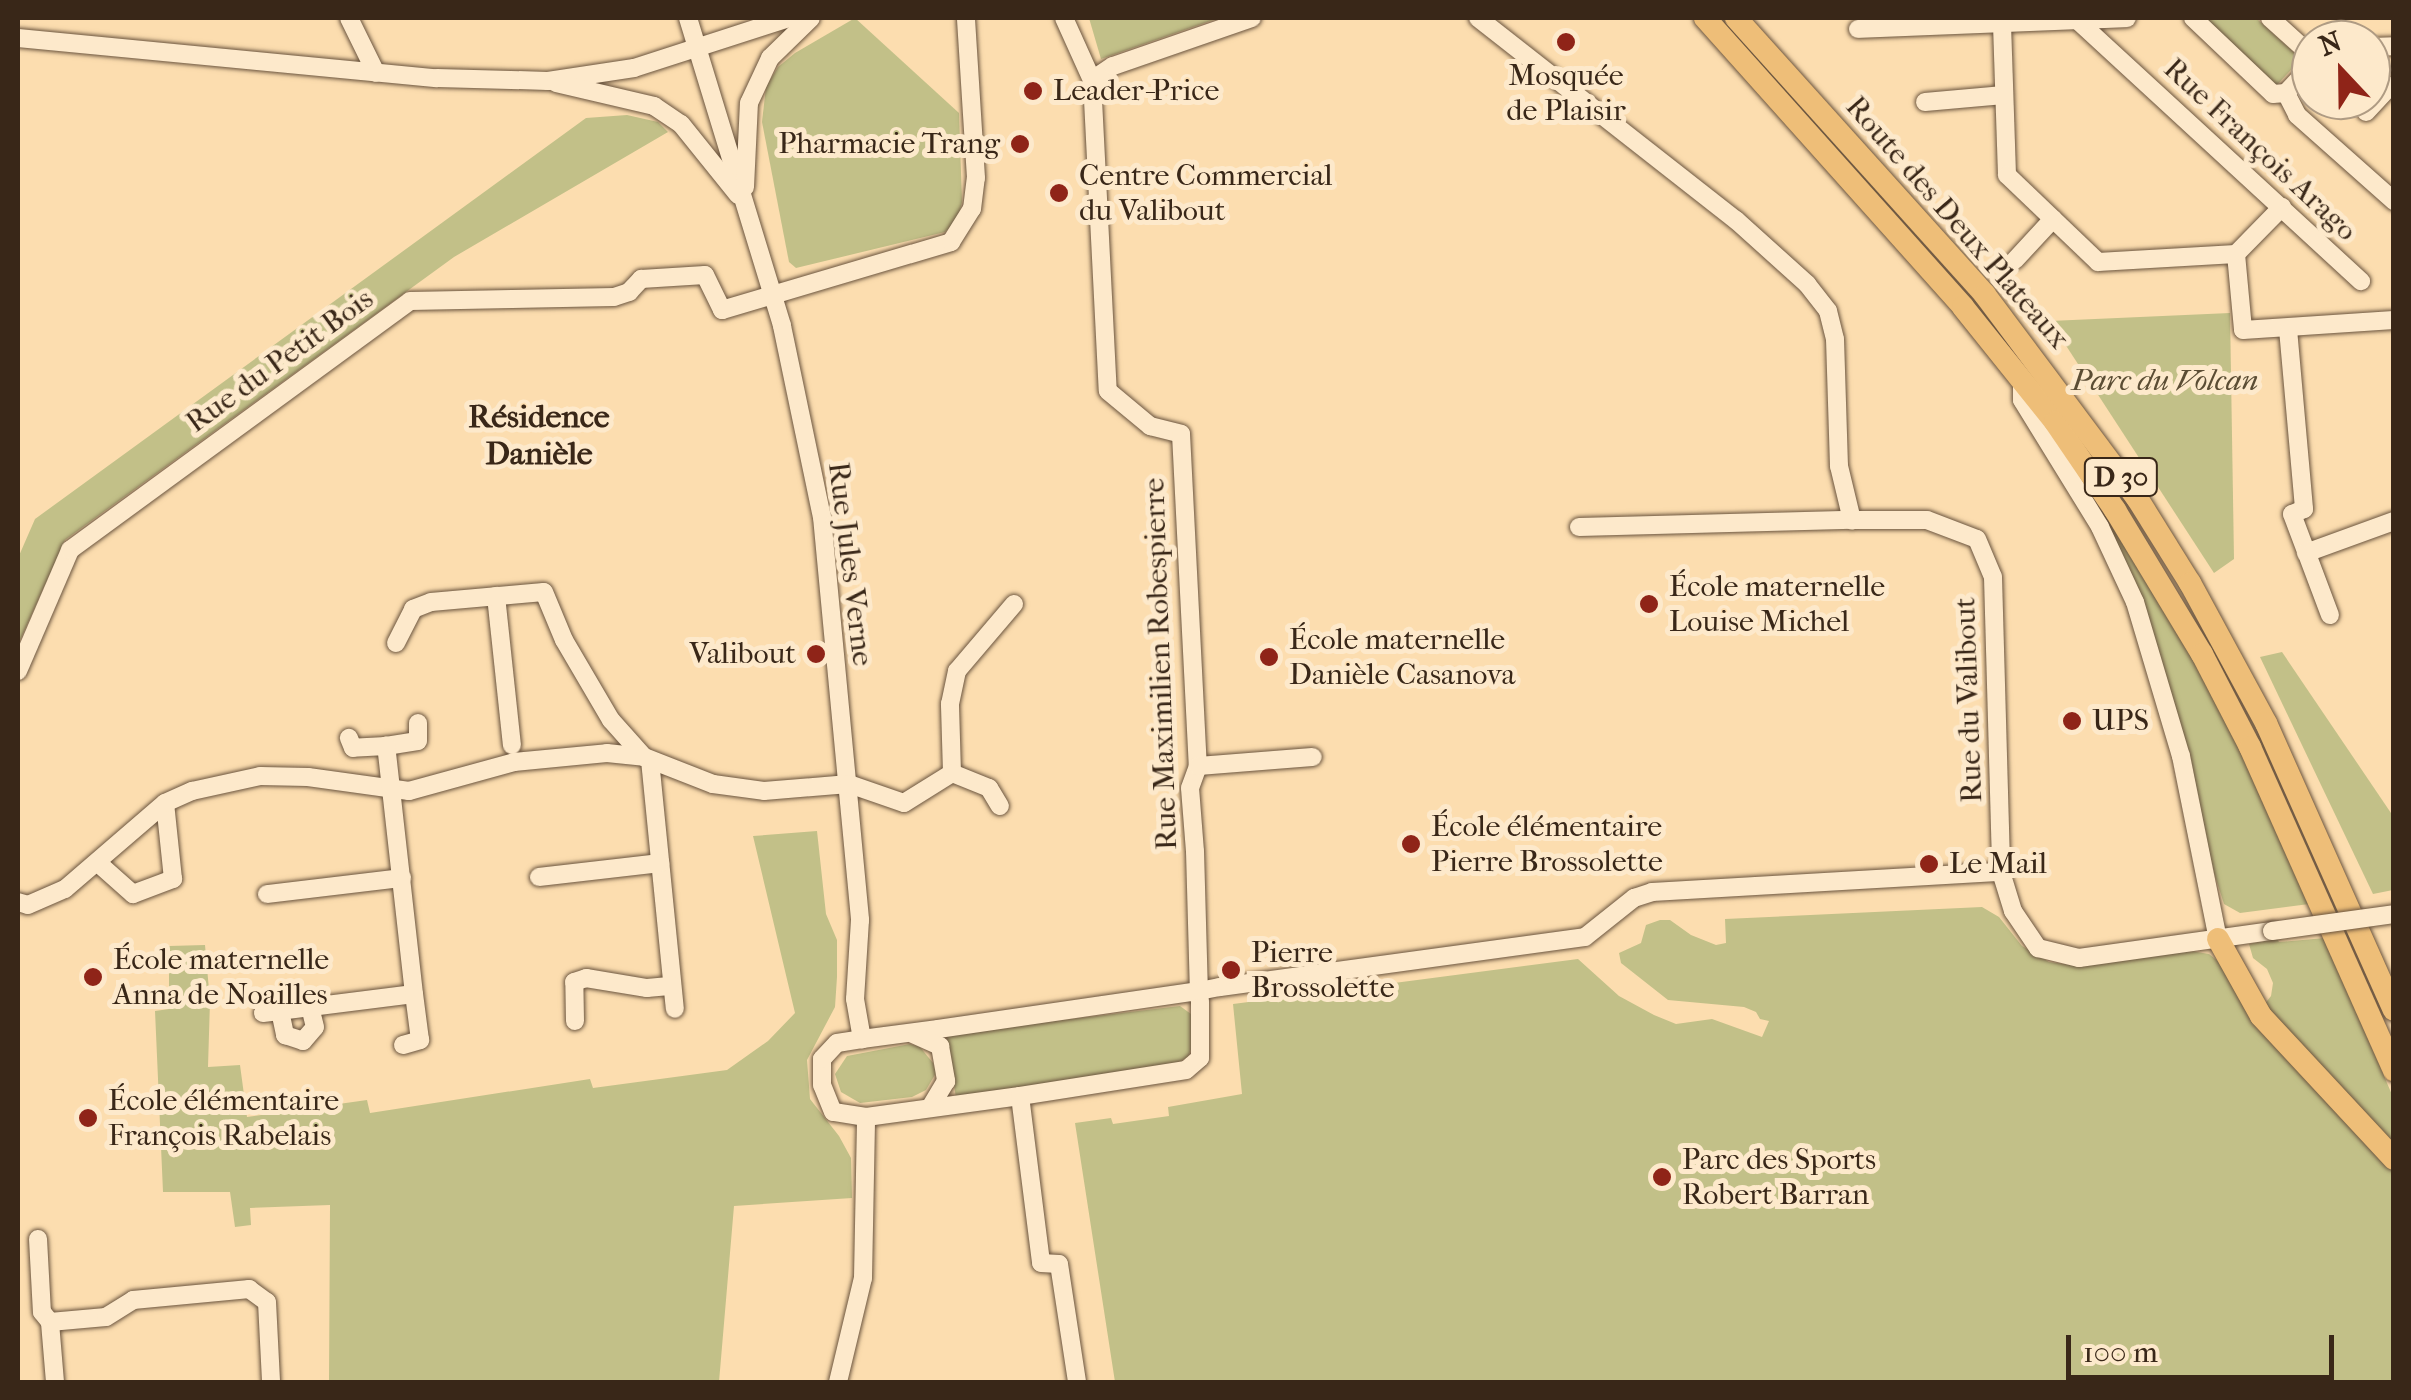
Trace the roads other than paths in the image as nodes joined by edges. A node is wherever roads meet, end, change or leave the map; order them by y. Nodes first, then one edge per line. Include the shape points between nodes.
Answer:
1 (350, 18) edge
2 (688, 18) edge
3 (789, 18) edge
4 (810, 18) edge
5 (966, 18) edge
6 (1064, 18) edge
7 (1252, 18) edge
8 (1478, 18) edge
9 (1704, 18) edge
10 (1736, 18) edge
11 (2127, 18) edge
12 (2194, 18) edge
13 (2270, 18) edge
14 (2078, 20) junction
15 (2002, 24) junction
16 (1858, 29) dead end
17 (2291, 36) edge
18 (18, 38) edge
19 (697, 49) junction
20 (376, 73) junction
21 (1092, 80) junction
22 (548, 81) junction
23 (2291, 88) edge
24 (2286, 93) junction
25 (2004, 95) junction
26 (1926, 102) dead end
27 (2394, 202) edge
28 (744, 203) junction
29 (2282, 208) junction
30 (2053, 219) junction
31 (2236, 254) junction
32 (2015, 260) dead end
33 (2361, 281) dead end
34 (772, 294) junction
35 (2393, 322) edge
36 (2288, 328) junction
37 (2022, 379) junction
38 (1852, 520) junction
39 (2394, 521) edge
40 (1579, 527) dead end
41 (2306, 554) junction
42 (496, 596) junction
43 (1014, 604) dead end
44 (2330, 615) dead end
45 (396, 643) dead end
46 (18, 671) edge
47 (612, 720) junction
48 (418, 723) dead end
49 (349, 738) dead end
50 (512, 745) dead end
51 (386, 746) junction
52 (607, 753) junction
53 (1313, 757) dead end
54 (647, 758) junction
55 (1198, 766) junction
56 (952, 773) junction
57 (850, 784) junction
58 (393, 790) junction
59 (165, 803) junction
60 (1000, 806) dead end
61 (98, 863) junction
62 (660, 863) junction
63 (2001, 872) junction
64 (538, 877) dead end
65 (402, 878) junction
66 (267, 894) dead end
67 (18, 902) edge
68 (2394, 914) edge
69 (2218, 938) junction
70 (553, 977) dead end
71 (574, 982) junction
72 (672, 986) junction
73 (1200, 991) junction
74 (414, 994) junction
75 (310, 1007) junction
76 (675, 1009) dead end
77 (2394, 1010) edge
78 (575, 1022) dead end
79 (910, 1033) junction
80 (862, 1038) junction
81 (403, 1045) dead end
82 (2394, 1070) edge
83 (1020, 1096) junction
84 (931, 1106) junction
85 (866, 1117) junction
86 (2394, 1159) edge
87 (38, 1239) dead end
88 (50, 1322) junction
89 (55, 1382) edge
90 (271, 1382) edge
91 (838, 1382) edge
92 (1076, 1382) edge

1 - 20 street
2 - 19 street, Rue Jules Verne
3 - 19 street
4 - 28 street via 770,58 749,103
5 - 34 street via 976,178 964,226 951,242
6 - 21 street
7 - 21 street via 1113,66
8 - 38 street via 1736,220 1828,311 1840,466
9 - 37 main road, Route des Deux Plateaux / D 30
10 - 77 main road, Route des Deux Plateaux / D 30 via 1985,295 2137,498 2266,724
11 - 14 street
12 - 24 street via 2273,94
13 - 17 street
14 - 15 street
14 - 29 street, Rue François Arago
15 - 16 street
15 - 25 street
18 - 20 street
19 - 22 street via 634,68
19 - 28 street, Rue Jules Verne
20 - 22 street
21 - 55 street, Rue Maximilien Robespierre via 1108,391 1150,426 1181,434
22 - 28 street via 654,106 681,124
23 - 24 street
24 - 27 street via 2297,116
25 - 26 street
25 - 30 street via 2007,175
28 - 34 street, Rue Jules Verne
29 - 31 street
29 - 33 street, Rue François Arago
30 - 31 street via 2098,262
30 - 32 street
31 - 36 street via 2243,330
34 - 46 street, Rue du Petit Bois via 722,310 705,275 641,279 614,297 410,301 70,550
34 - 57 street, Rue Jules Verne via 822,516
35 - 36 street
36 - 41 street via 2304,509 2292,514
37 - 69 street, Route des Deux Plateaux / D 30 via 2022,400 2100,527 2135,602 2181,756
37 - 82 main road, Route des Deux Plateaux / D 30 via 2115,510 2202,654 2280,809
38 - 40 street, Rue du Valibout
38 - 63 street, Rue du Valibout via 1927,520 1977,539 1993,577
39 - 41 street
41 - 44 street
42 - 45 street via 412,609
42 - 47 street via 544,592
42 - 50 street
43 - 56 street via 957,672 950,704
47 - 52 street
47 - 54 street
48 - 51 street via 418,741
49 - 51 street via 353,748
51 - 58 street
52 - 54 street
52 - 58 street via 514,762
53 - 55 street
54 - 57 street via 713,784 764,791
54 - 62 street
55 - 73 street, Rue Maximilien Robespierre via 1190,788
56 - 57 street via 904,803
56 - 60 street via 988,788
57 - 80 street, Rue Jules Verne via 860,920 855,999
58 - 59 street via 260,776
58 - 65 street
59 - 61 street
59 - 61 street via 173,880 133,894
61 - 67 street via 64,889
62 - 64 street
62 - 72 street
63 - 69 street, Rue du Valibout via 2013,911 2038,948 2079,958
63 - 73 street via 1652,892 1585,936
65 - 66 street
65 - 74 street
68 - 69 street, bridge
69 - 86 main road via 2261,1016
70 - 71 street
71 - 72 street
71 - 78 street
72 - 76 street
73 - 79 street
73 - 83 street, Rue Maximilien Robespierre via 1200,1058 1186,1070
74 - 75 street
74 - 81 street via 420,1040
75 - 75 street via 272,1012 285,1035 303,1041 315,1027
79 - 80 street
79 - 84 street via 940,1046 946,1082
80 - 85 street via 837,1043 822,1059 822,1085 833,1112
83 - 84 street, Rue Maximilien Robespierre
83 - 92 street via 1042,1263 1059,1264
84 - 85 street
85 - 91 street via 863,1278
87 - 88 street via 42,1312
88 - 89 street
88 - 90 street via 106,1317 134,1300 249,1289 267,1302

